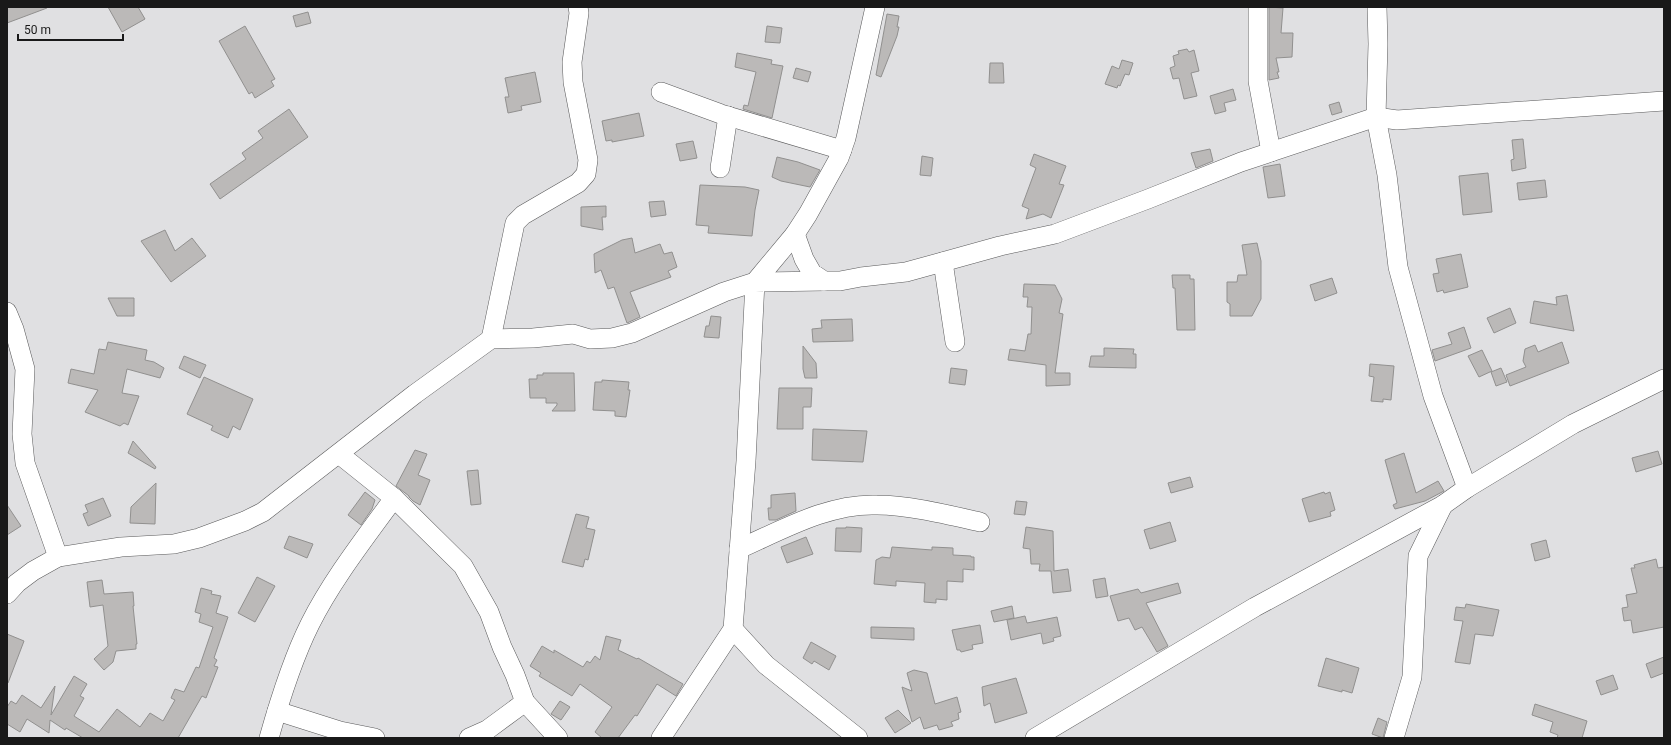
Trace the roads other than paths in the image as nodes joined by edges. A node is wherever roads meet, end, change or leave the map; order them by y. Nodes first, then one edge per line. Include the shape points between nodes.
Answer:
1 (578, 7) edge
2 (875, 7) edge
3 (1258, 7) edge
4 (1377, 7) edge
5 (661, 92) dead end
6 (1664, 101) edge
7 (728, 116) junction
8 (1376, 117) junction
9 (842, 150) junction
10 (1271, 152) junction
11 (720, 168) dead end
12 (795, 234) junction
13 (943, 262) junction
14 (824, 281) junction
15 (755, 282) junction
16 (7, 312) edge
17 (491, 339) junction
18 (955, 342) dead end
19 (1664, 379) edge
20 (339, 454) junction
21 (1467, 488) junction
22 (394, 498) junction
23 (1443, 505) junction
24 (980, 522) dead end
25 (739, 549) junction
26 (58, 558) junction
27 (10, 586) edge
28 (733, 629) junction
29 (525, 702) junction
30 (276, 711) junction
31 (269, 738) edge
32 (375, 738) edge
33 (469, 738) edge
34 (558, 738) edge
35 (661, 738) edge
36 (858, 738) edge
37 (1035, 738) edge
38 (1394, 738) edge

1 - 17 street via 572,62 573,82 588,160 586,174 578,183 523,215 515,223
2 - 9 street
3 - 10 street via 1258,81
4 - 8 street
5 - 7 street
6 - 8 street via 1397,120
7 - 9 street
7 - 11 street
8 - 10 street
8 - 21 street via 1387,175 1398,267 1433,396
9 - 12 street
10 - 13 street via 1055,234
12 - 14 street via 812,273
12 - 15 street
13 - 14 street via 906,272 840,282
13 - 18 street
14 - 15 street
15 - 17 street via 724,292 632,333 612,338 590,339 573,334
15 - 25 street
16 - 26 street via 25,369 22,434 25,462
17 - 20 street
19 - 21 street via 1573,424
20 - 22 street
20 - 26 street via 269,508 245,521 174,544 121,547
21 - 23 street
22 - 29 street via 463,566 489,612
22 - 30 street via 339,576 310,623 295,656
23 - 37 street via 1255,607
23 - 38 street via 1418,556 1412,676
24 - 25 street via 877,504 855,506 821,514
25 - 28 street
26 - 27 street
28 - 35 street
28 - 36 street via 766,665
29 - 33 street via 487,730
29 - 34 street
30 - 31 street
30 - 32 street via 340,731

